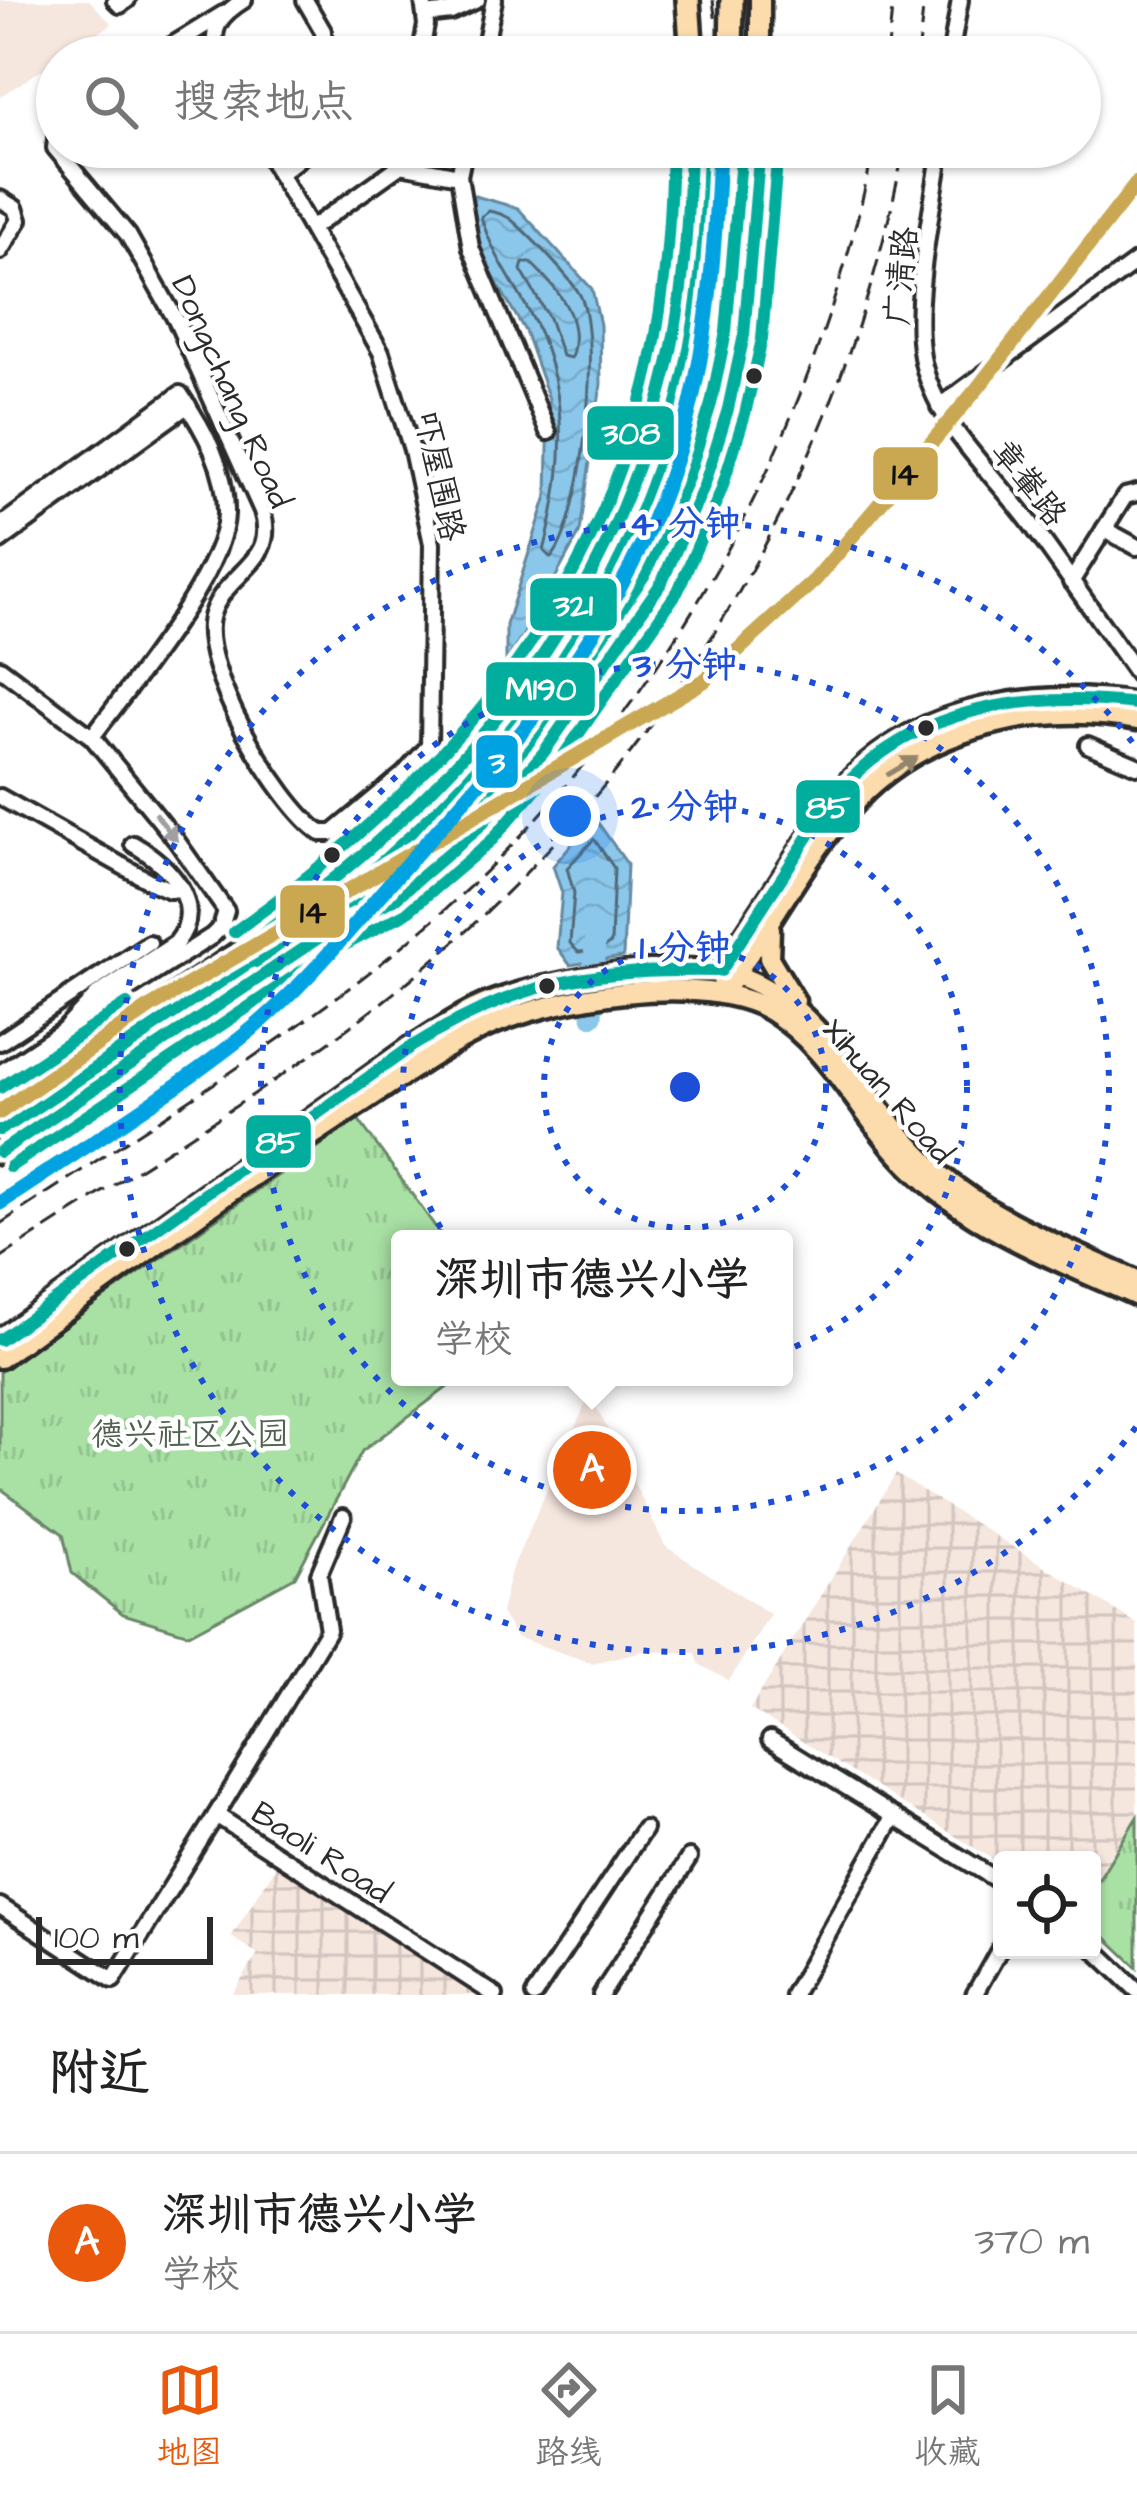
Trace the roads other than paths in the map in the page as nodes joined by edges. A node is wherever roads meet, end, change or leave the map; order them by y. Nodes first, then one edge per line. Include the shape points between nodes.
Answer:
1 (116, 0) edge
2 (127, 0) edge
3 (244, 0) edge
4 (305, 0) edge
5 (477, 0) edge
6 (494, 0) edge
7 (691, 0) edge
8 (760, 0) edge
9 (960, 0) edge
10 (424, 7) edge
11 (223, 14) junction
12 (187, 36) edge
13 (214, 36) edge
14 (323, 36) edge
15 (487, 36) edge
16 (692, 36) edge
17 (760, 36) edge
18 (954, 36) edge
19 (72, 168) edge
20 (276, 168) edge
21 (287, 168) edge
22 (382, 168) edge
23 (438, 168) edge
24 (461, 168) edge
25 (689, 168) edge
26 (731, 168) edge
27 (758, 168) edge
28 (938, 168) edge
29 (279, 174) junction
30 (459, 176) junction
31 (0, 199) edge
32 (312, 228) junction
33 (0, 251) edge
34 (1137, 260) edge
35 (184, 399) junction
36 (939, 406) junction
37 (548, 432) dead end
38 (1137, 493) edge
39 (0, 526) edge
40 (1104, 530) junction
41 (0, 541) edge
42 (1137, 547) edge
43 (1071, 582) junction
44 (615, 624) junction
45 (0, 668) edge
46 (601, 673) junction
47 (1137, 674) edge
48 (1137, 704) edge
49 (1137, 720) edge
50 (92, 736) junction
51 (1088, 745) dead end
52 (1137, 766) edge
53 (386, 789) junction
54 (0, 797) edge
55 (296, 812) joint
56 (411, 818) junction
57 (133, 844) dead end
58 (180, 889) junction
59 (774, 918) junction
60 (317, 939) junction
61 (149, 943) dead end
62 (727, 979) junction
63 (815, 1029) junction
64 (63, 1031) junction
65 (0, 1042) edge
66 (0, 1073) edge
67 (0, 1109) edge
68 (0, 1152) edge
69 (1137, 1281) edge
70 (1137, 1296) edge
71 (0, 1340) edge
72 (0, 1358) edge
73 (344, 1517) dead end
74 (770, 1740) dead end
75 (216, 1815) junction
76 (893, 1816) junction
77 (644, 1829) dead end
78 (689, 1858) dead end
79 (993, 1877) edge
80 (0, 1906) edge
81 (1101, 1956) edge
82 (994, 1959) edge
83 (111, 1988) edge
84 (1137, 1990) edge
85 (495, 1995) edge
86 (534, 1995) edge
87 (601, 1995) edge
88 (794, 1995) edge
89 (974, 1995) edge

1 - 2 street
3 - 11 street
4 - 14 street
5 - 10 street via 451,12
6 - 15 street
7 - 16 highway
8 - 17 main road
9 - 18 street
11 - 12 street
11 - 13 street
19 - 55 street, Dongchang Road via 128,235 176,320 262,511 267,539 222,595 209,637 226,690
20 - 29 street, 吓屋围路
21 - 29 street
22 - 32 street
23 - 30 street
24 - 30 street
25 - 56 highway via 685,264 667,372 618,521 491,731
26 - 44 highway via 727,284 707,391 666,518
27 - 46 main road via 748,306 722,428 674,560
28 - 36 street, 广清路 via 920,322
29 - 32 street, 吓屋围路
30 - 37 street via 471,248
31 - 33 street via 19,220
32 - 53 street, 吓屋围路 via 381,352 432,544 431,733 423,756
34 - 36 street
35 - 39 street
35 - 41 street
35 - 50 street via 224,490 219,549
36 - 43 street, 章輋路
38 - 40 street via 1125,496
40 - 42 street
40 - 43 street
43 - 47 street, 章輋路
44 - 46 highway
44 - 60 highway via 433,853
45 - 50 street
46 - 60 main road via 544,752 448,857 396,898
48 - 62 main road via 1013,702 944,720 896,744 841,791
59 -> 49 main road via 864,793 936,746 1039,714
50 -> 64 street via 226,911 212,936
51 - 52 street
53 - 55 street, 吓屋围路 via 333,833
53 - 56 street
54 - 58 street via 152,882
56 - 67 highway via 289,918
57 - 58 street via 162,861
58 - 64 street via 188,908 176,943 97,995
59 - 62 main road
59 - 63 main road via 769,958
60 - 68 highway
61 - 65 street
62 - 63 main road, Xihuan Road via 779,997
62 - 70 main road, Xihuan Road via 794,1027 892,1148 947,1198 1001,1233
62 - 71 main road via 631,974 495,1000 411,1047
62 - 72 main road via 541,1007 482,1029 304,1141
63 - 69 main road, Xihuan Road via 903,1138 955,1187
64 - 66 street
73 - 75 street via 319,1574 328,1630
74 - 76 street
75 - 83 street, Baoli Road
75 - 85 street, Baoli Road
76 - 79 street
76 - 88 street
77 - 86 street
78 - 87 street
80 - 83 street, Baoli Road
81 - 84 street
82 - 89 street

